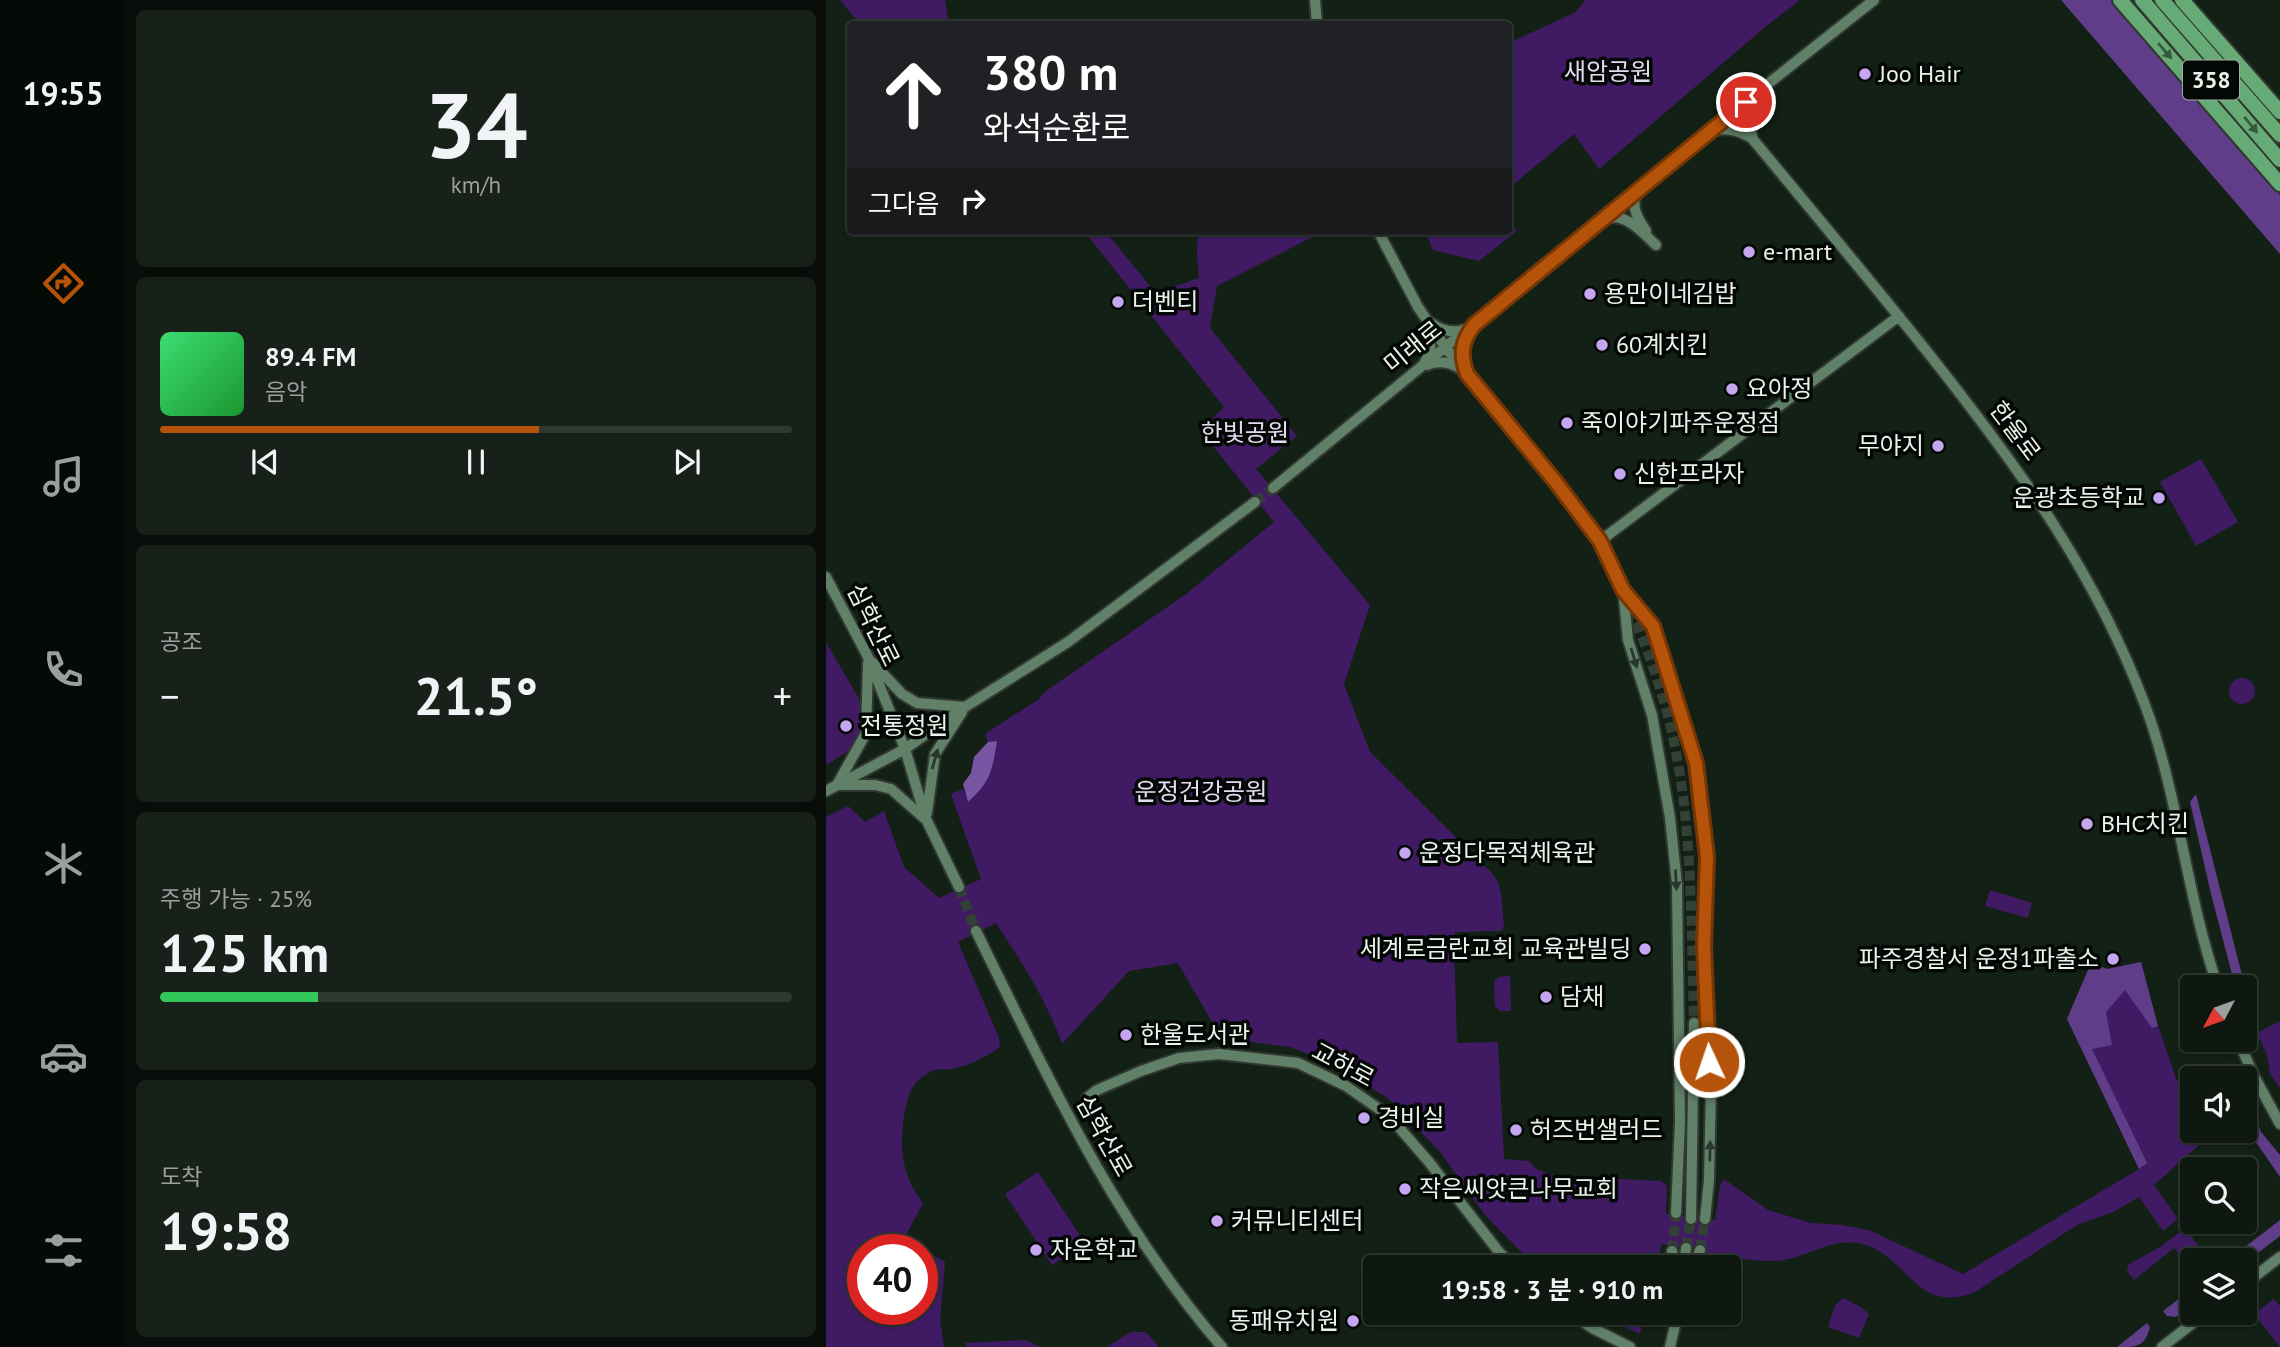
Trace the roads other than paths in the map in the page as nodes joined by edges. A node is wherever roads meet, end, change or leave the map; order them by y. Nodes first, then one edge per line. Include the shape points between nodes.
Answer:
1 (1315, 0) edge
2 (1874, 0) edge
3 (2120, 0) edge
4 (2142, 0) edge
5 (2162, 0) edge
6 (2182, 0) edge
7 (1317, 21) edge
8 (1760, 90) junction
9 (2280, 112) edge
10 (1731, 113) junction
11 (1704, 135) junction
12 (2280, 135) edge
13 (1753, 139) junction
14 (2280, 160) edge
15 (1645, 184) junction
16 (2280, 184) edge
17 (1596, 224) junction
18 (1380, 235) edge
19 (1424, 316) junction
20 (1899, 316) junction
21 (1474, 325) junction
22 (1446, 348) junction
23 (1419, 370) junction
24 (1467, 374) junction
25 (1273, 488) tunnel mouth
26 (1255, 502) tunnel mouth
27 (1600, 541) junction
28 (826, 577) edge
29 (1623, 590) junction
30 (868, 657) junction
31 (965, 707) junction
32 (905, 749) junction
33 (837, 785) junction
34 (826, 790) edge
35 (926, 819) junction
36 (959, 887) tunnel mouth
37 (976, 930) tunnel mouth
38 (2214, 975) edge
39 (1694, 1023) tunnel mouth
40 (2243, 1052) edge
41 (1087, 1098) dead end
42 (2280, 1124) edge
43 (1676, 1213) tunnel mouth
44 (1691, 1219) tunnel mouth
45 (1705, 1219) tunnel mouth
46 (1686, 1248) tunnel mouth
47 (1700, 1250) tunnel mouth
48 (1672, 1251) tunnel mouth
49 (1502, 1255) edge
50 (1673, 1255) edge
51 (1685, 1255) edge
52 (1698, 1255) edge
53 (2280, 1257) edge
54 (2257, 1275) edge
55 (1588, 1325) edge
56 (1675, 1325) edge
57 (2190, 1325) edge
58 (1222, 1347) edge
59 (1630, 1347) edge
60 (1670, 1347) edge
61 (2162, 1347) edge

1 - 7 street
2 - 8 street, 미래로
3 -> 16 highway
4 -> 14 highway, 358
5 - 12 highway, 358
6 - 9 highway
8 - 10 street, 미래로
8 - 13 street via 1749,108
10 - 11 street, 미래로
10 - 13 street, 한울로
11 - 13 street via 1723,129
11 - 15 street, 미래로
13 - 20 street, 한울로
15 - 17 street, 미래로
15 - 17 street via 1635,197 1635,210 1656,245 1624,219 1611,216
17 - 21 street, 미래로
18 - 19 street
19 - 21 street via 1443,330
19 - 22 street
19 - 23 street via 1432,337
20 - 27 street
20 - 38 street, 한울로 via 2017,468 2057,526 2101,606 2145,705 2158,747
21 - 22 street, 미래로
21 - 24 street via 1463,342
22 - 23 street, 미래로
22 - 24 street
23 - 24 street via 1439,362
23 - 25 street, 미래로
24 - 27 street
26 - 31 street via 1087,629
27 - 29 street
28 - 30 street, 심학산로
29 -> 43 street via 1628,640 1654,727 1677,884
45 -> 29 street via 1711,1086 1705,963 1707,857 1696,763 1653,626
30 - 31 street via 909,699
30 - 32 street, 심학산로
30 - 33 street via 866,733
31 - 32 street
35 -> 31 street via 934,754
32 - 33 street
32 - 35 street, 심학산로
33 - 34 street
33 - 35 street via 891,789
35 - 36 street, 심학산로
37 - 58 street, 심학산로 via 1100,1174 1152,1255
39 - 44 street
40 - 42 street
41 - 49 street, 교하로 via 1130,1075 1179,1058 1219,1054 1298,1063 1346,1086 1389,1116
46 - 51 street
47 - 52 street
48 - 50 street
53 - 54 street
55 - 59 street
56 - 60 street
57 - 61 street

